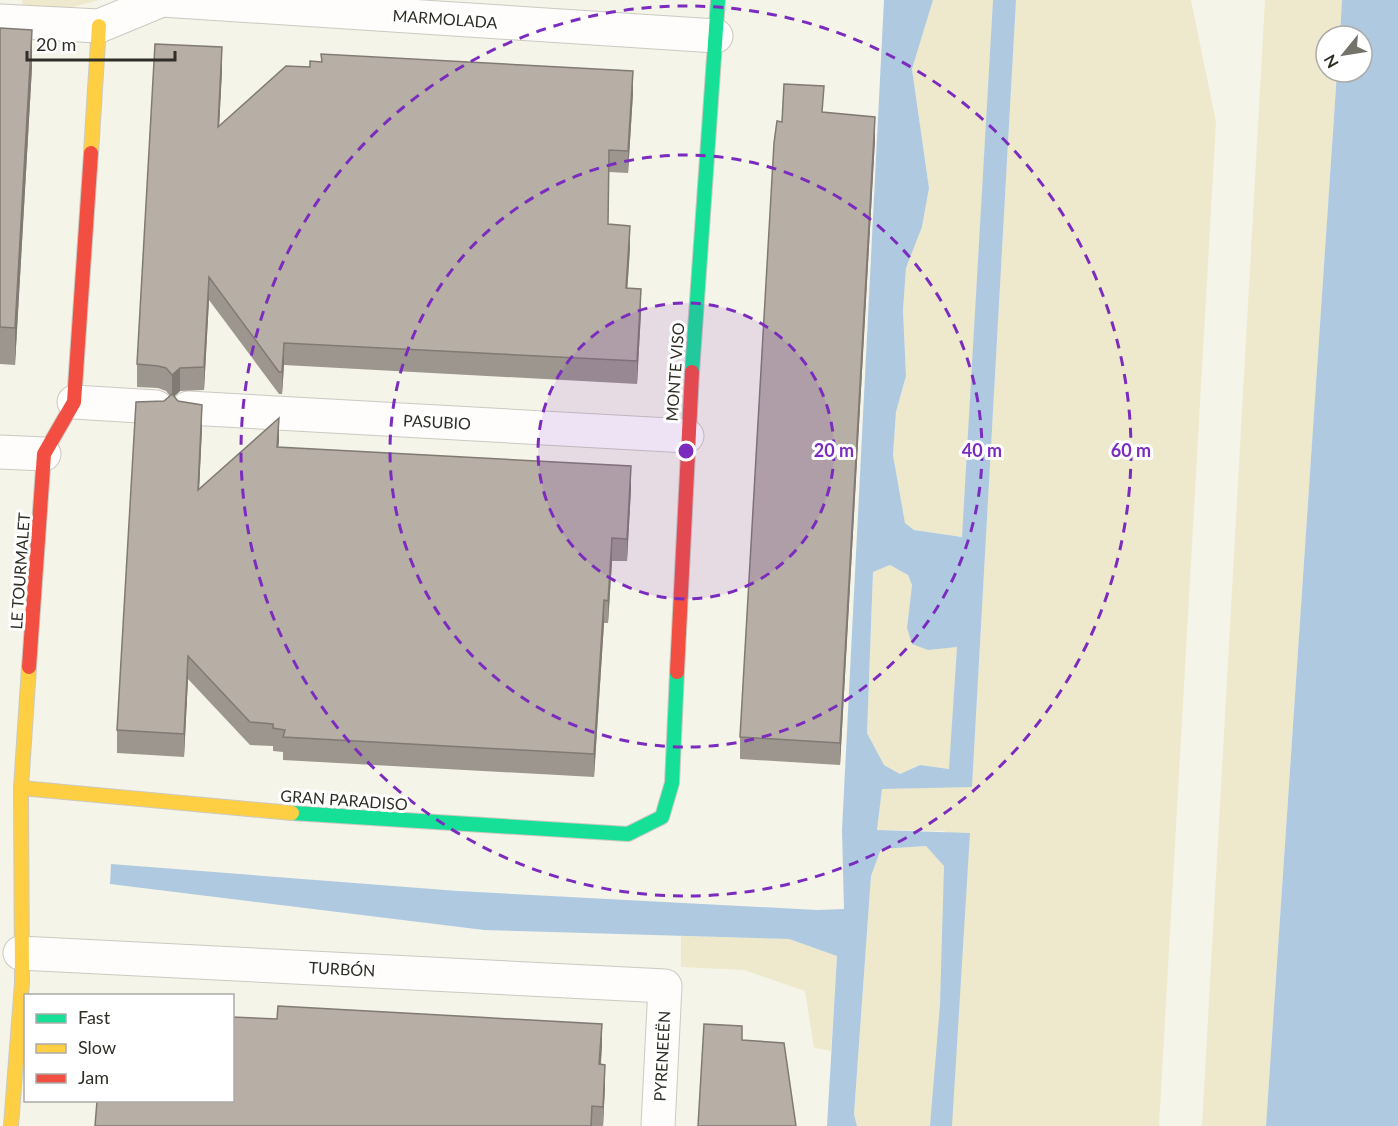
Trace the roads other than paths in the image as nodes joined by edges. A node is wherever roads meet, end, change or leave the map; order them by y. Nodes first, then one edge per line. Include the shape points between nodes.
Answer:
1 (718, 0) edge
2 (0, 21) edge
3 (99, 26) junction
4 (716, 36) junction
5 (74, 402) junction
6 (156, 407) edge
7 (188, 408) edge
8 (687, 436) junction
9 (0, 452) edge
10 (44, 454) junction
11 (21, 788) junction
12 (662, 817) joint
13 (20, 952) junction
14 (665, 986) joint
15 (11, 1126) edge
16 (658, 1126) edge

1 - 4 street, MONTE VISO
2 - 3 street, MARMOLADA
3 - 4 street, MARMOLADA via 162,0
3 - 5 street, LE TOURMALET
4 - 8 street, MONTE VISO
5 - 6 street
5 - 10 street, LE TOURMALET
7 - 8 street, PASUBIO
8 - 12 street, MONTE VISO via 672,783
9 - 10 street
10 - 11 street, LE TOURMALET
11 - 12 street, GRAN PARADISO via 264,811 628,834
11 - 13 street, LE TOURMALET
13 - 14 street, TURBÓN
13 - 15 street, LE TOURMALET via 22,983
14 - 16 street, PYRENEEËN

